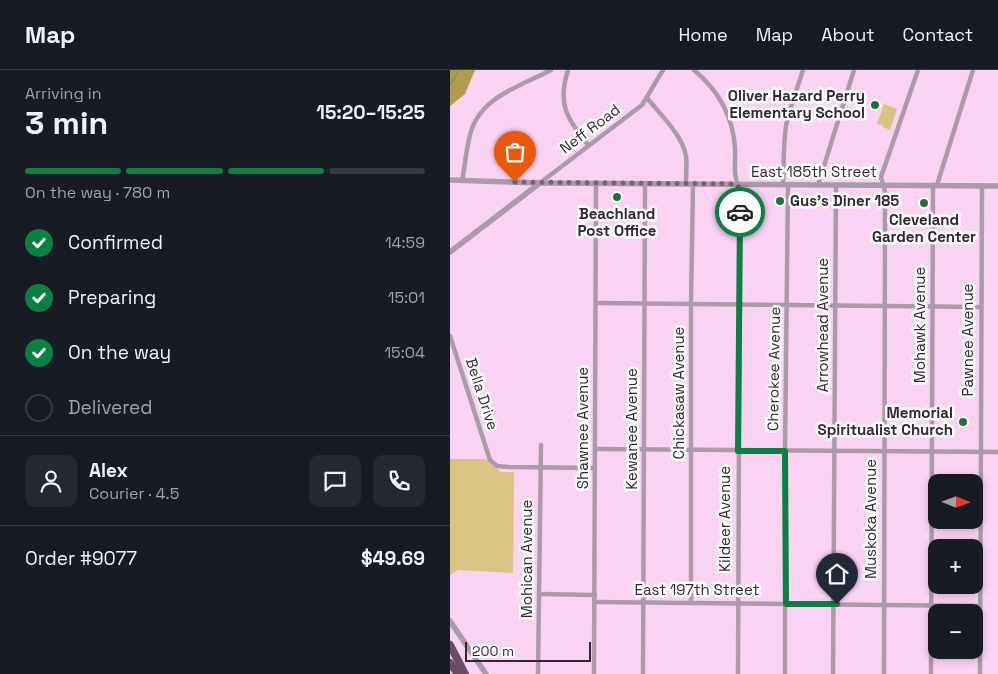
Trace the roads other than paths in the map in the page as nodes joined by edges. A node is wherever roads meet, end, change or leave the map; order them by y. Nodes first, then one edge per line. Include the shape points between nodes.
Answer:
1 (552, 70) edge
2 (568, 70) edge
3 (663, 70) edge
4 (694, 70) edge
5 (803, 70) edge
6 (854, 70) edge
7 (918, 70) edge
8 (973, 70) edge
9 (647, 98) junction
10 (588, 145) junction
11 (450, 180) edge
12 (462, 181) junction
13 (540, 182) junction
14 (596, 183) junction
15 (645, 184) junction
16 (686, 184) junction
17 (693, 184) junction
18 (737, 184) junction
19 (786, 185) junction
20 (818, 185) junction
21 (836, 185) junction
22 (883, 185) junction
23 (935, 185) junction
24 (982, 186) junction
25 (998, 186) edge
26 (450, 252) edge
27 (596, 303) junction
28 (644, 304) junction
29 (692, 304) junction
30 (739, 305) junction
31 (835, 305) junction
32 (787, 306) junction
33 (884, 306) junction
34 (932, 306) junction
35 (981, 307) junction
36 (450, 336) edge
37 (456, 358) junction
38 (450, 360) edge
39 (540, 445) dead end
40 (595, 450) junction
41 (644, 450) junction
42 (691, 450) junction
43 (738, 451) junction
44 (785, 451) junction
45 (835, 451) junction
46 (884, 451) junction
47 (932, 452) junction
48 (980, 452) junction
49 (998, 452) edge
50 (540, 468) junction
51 (595, 468) junction
52 (539, 594) junction
53 (595, 595) junction
54 (594, 602) junction
55 (643, 602) junction
56 (691, 602) junction
57 (738, 603) junction
58 (786, 604) junction
59 (833, 604) junction
60 (884, 604) junction
61 (932, 604) edge
62 (980, 604) edge
63 (928, 605) edge
64 (450, 621) edge
65 (450, 646) edge
66 (931, 659) edge
67 (980, 659) edge
68 (450, 663) edge
69 (458, 674) edge
70 (465, 674) edge
71 (486, 674) edge
72 (538, 674) edge
73 (594, 674) edge
74 (642, 674) edge
75 (738, 674) edge
76 (785, 674) edge
77 (833, 674) edge
78 (884, 674) edge
79 (931, 674) edge
80 (980, 674) edge

1 - 12 street via 498,96 485,107 470,133
2 - 10 street via 563,99 566,112
3 - 9 street, Neff Road
4 - 18 street, Kildeer Avenue via 710,84 726,111 734,137
5 - 19 street, Cherokee Avenue via 786,127
6 - 20 street
7 - 22 street, Muskoka Avenue via 881,177
8 - 23 street, Mohawk Avenue
9 - 10 street, Neff Road
9 - 16 street via 682,144 686,155
10 - 13 street, Neff Road
11 - 12 street, East 185th Street
12 - 13 street, East 185th Street
13 - 14 street, East 185th Street
13 - 26 street, Neff Road
14 - 15 street, East 185th Street
14 - 27 street, Shawnee Avenue
15 - 16 street, East 185th Street
15 - 28 street, Kewanee Avenue
16 - 17 street, East 185th Street
17 - 18 street, East 185th Street
17 - 29 street, Chickasaw Avenue
18 - 19 street, East 185th Street
18 - 30 street, Kildeer Avenue via 740,190
19 - 20 street, East 185th Street
19 - 32 street, Cherokee Avenue
20 - 21 street, East 185th Street
21 - 22 street, East 185th Street
21 - 31 street, Arrowhead Avenue
22 - 23 street, East 185th Street
22 - 33 street, Muskoka Avenue
23 - 24 street, East 185th Street
23 - 34 street, Mohawk Avenue
24 - 25 street, East 185th Street
24 - 35 street, Pawnee Avenue
27 - 28 street
27 - 40 street, Shawnee Avenue
28 - 29 street
28 - 41 street, Kewanee Avenue
29 - 30 street
29 - 42 street, Chickasaw Avenue
30 - 32 street
30 - 43 street, Kildeer Avenue
31 - 32 street
31 - 33 street
31 - 45 street, Arrowhead Avenue
32 - 44 street, Cherokee Avenue
33 - 34 street
33 - 46 street, Muskoka Avenue
34 - 35 street
34 - 47 street, Mohawk Avenue
35 - 48 street, Pawnee Avenue
36 - 37 street, Bella Drive
37 - 38 street
37 - 50 street, Bella Drive via 490,460 497,466
39 - 50 street, Mohican Avenue
40 - 41 street
40 - 51 street, Shawnee Avenue
41 - 42 street
41 - 55 street, Kewanee Avenue
42 - 43 street
42 - 56 street, Chickasaw Avenue
43 - 44 street
43 - 57 street, Kildeer Avenue
44 - 45 street
44 - 58 street, Cherokee Avenue
45 - 46 street
45 - 59 street, Arrowhead Avenue
46 - 47 street
46 - 60 street, Muskoka Avenue
47 - 48 street
47 - 61 street, Mohawk Avenue
48 - 49 street
48 - 62 street, Pawnee Avenue
50 - 51 street
50 - 52 street, Mohican Avenue
51 - 53 street, Shawnee Avenue
52 - 53 street
52 - 72 street, Mohican Avenue
53 - 54 street, Shawnee Avenue
54 - 55 street, East 197th Street
54 - 73 street, Shawnee Avenue
55 - 56 street, East 197th Street
55 - 74 street, Kewanee Avenue
56 - 57 street, East 197th Street
57 - 58 street, East 197th Street
57 - 75 street, Kildeer Avenue
58 - 59 street, East 197th Street
58 - 76 street, Cherokee Avenue
59 - 60 street, East 197th Street
59 - 77 street, Arrowhead Avenue
60 - 63 street, East 197th Street
60 - 78 street, Muskoka Avenue
64 - 71 street
65 - 70 highway
66 - 79 street, Mohawk Avenue
67 - 80 street, Pawnee Avenue
68 - 69 highway

